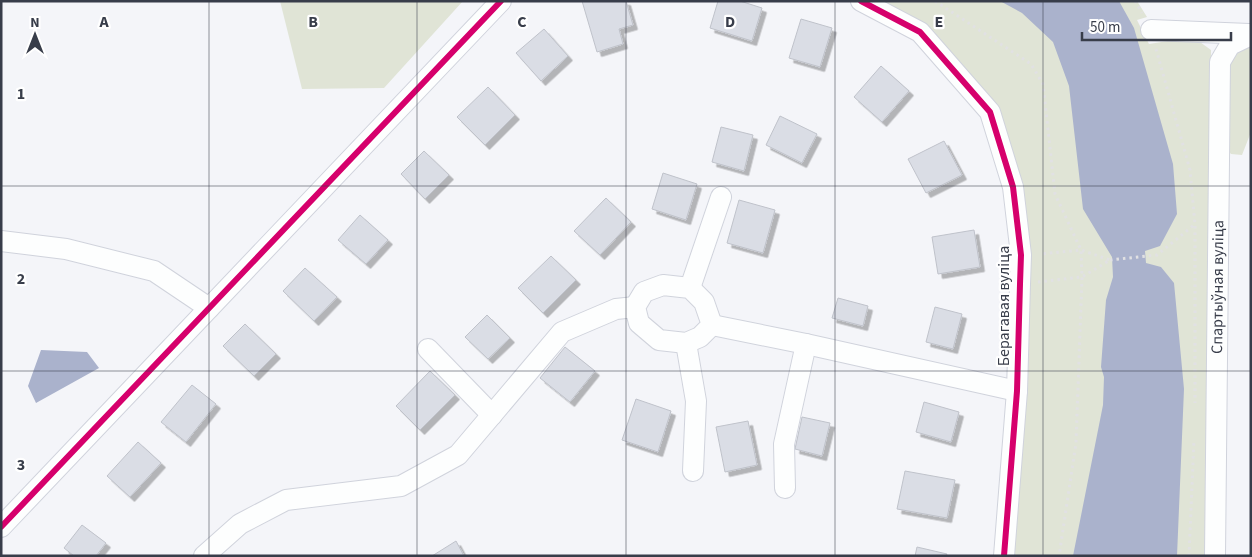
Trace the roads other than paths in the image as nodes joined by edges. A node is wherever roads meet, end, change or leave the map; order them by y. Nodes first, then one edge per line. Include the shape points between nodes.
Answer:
1 (501, 1) edge
2 (862, 1) edge
3 (1151, 30) road end
4 (1250, 34) edge
5 (721, 197) dead end
6 (1, 241) edge
7 (690, 288) junction
8 (635, 307) junction
9 (209, 308) junction
10 (712, 325) junction
11 (686, 343) junction
12 (806, 344) junction
13 (428, 349) dead end
14 (1017, 391) junction
15 (492, 415) junction
16 (692, 471) dead end
17 (785, 488) dead end
18 (1, 527) edge
19 (204, 556) edge
20 (1004, 556) edge
21 (1215, 556) edge

1 - 9 street
2 - 14 street, Берагавая вуліца via 920,32 990,112 1012,187 1021,255
3 - 4 street
4 - 21 street, Спартыўная вуліца via 1230,45 1220,62
5 - 7 street
6 - 9 street via 66,249 154,271
7 - 8 street via 663,285 644,292
7 - 10 street via 704,302
8 - 11 street via 639,323 660,340
8 - 15 street via 616,309 562,332
9 - 18 street
10 - 11 street via 700,337
10 - 12 street
11 - 16 street via 696,401
12 - 14 street
12 - 17 street via 784,444
13 - 15 street
14 - 20 street, Берагавая вуліца
15 - 19 street via 458,455 401,486 286,500 240,524

